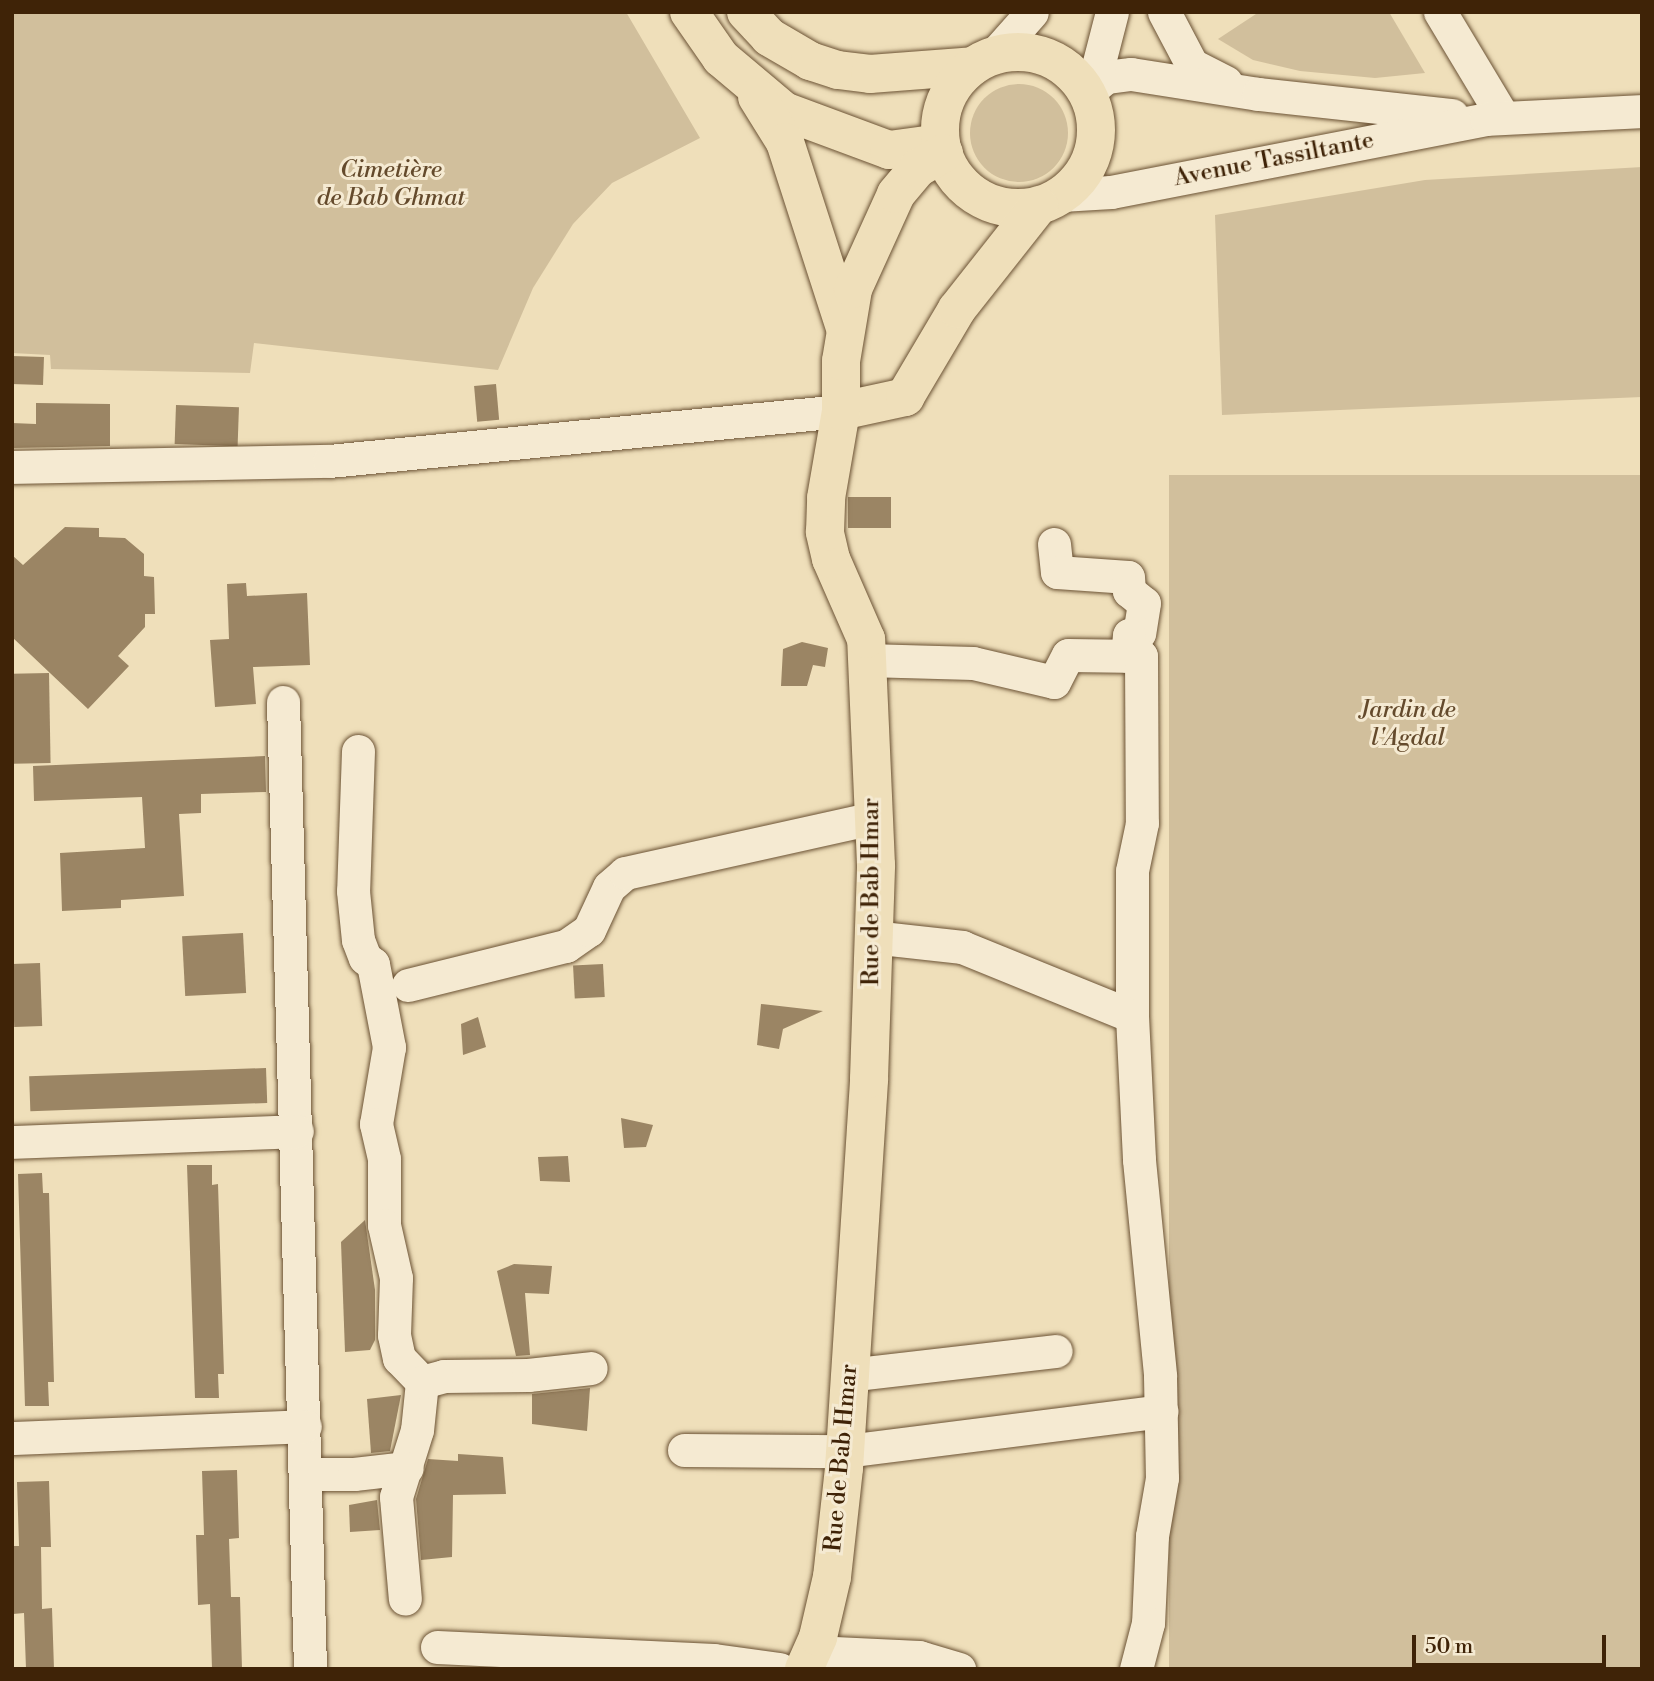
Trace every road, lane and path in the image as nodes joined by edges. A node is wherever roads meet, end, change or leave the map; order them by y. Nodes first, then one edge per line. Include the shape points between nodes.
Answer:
1 (689, 12) edge
2 (746, 12) edge
3 (1032, 12) edge
4 (1112, 12) edge
5 (1164, 12) edge
6 (1440, 12) edge
7 (983, 61) junction
8 (751, 87) junction
9 (1084, 88) junction
10 (1258, 94) junction
11 (1642, 111) edge
12 (1494, 118) junction
13 (942, 148) junction
14 (1050, 200) junction
15 (845, 328) junction
16 (841, 411) junction
17 (12, 467) edge
18 (1054, 544) dead end
19 (1126, 656) junction
20 (866, 660) junction
21 (283, 702) dead end
22 (358, 751) dead end
23 (874, 818) junction
24 (872, 937) junction
25 (408, 985) dead end
26 (1132, 1016) junction
27 (297, 1131) junction
28 (12, 1142) edge
29 (1056, 1351) dead end
30 (591, 1368) dead end
31 (848, 1375) junction
32 (422, 1382) junction
33 (1161, 1411) junction
34 (305, 1426) junction
35 (12, 1437) edge
36 (684, 1450) dead end
37 (846, 1451) junction
38 (407, 1468) junction
39 (306, 1474) junction
40 (405, 1599) dead end
41 (437, 1647) dead end
42 (808, 1660) edge
43 (310, 1669) edge
44 (779, 1669) edge
45 (959, 1669) edge
46 (1136, 1669) edge

1 - 8 main road via 721,58
2 - 7 main road via 769,37 810,61 838,70 878,73
3 - 7 street
4 - 9 street via 1097,70
5 - 10 street via 1192,65
6 - 12 street
7 - 9 main road via 1021,51 1047,57
7 - 13 main road via 958,79 944,104
8 - 13 main road via 807,122 889,150
8 - 15 main road via 785,142
9 - 10 street, Avenue Tassiltante via 1130,74
9 - 14 main road via 1094,114 1093,149 1084,170
10 - 12 street, Avenue Tassiltante
11 - 12 street, Avenue Tassiltante
12 - 14 street, Avenue Tassiltante
13 - 14 main road via 956,179 984,200 1007,207
13 - 15 main road, Rue de Bab Hmar via 907,179 885,214 853,289
14 - 16 main road via 957,309 905,397
15 - 16 main road, Rue de Bab Hmar
16 - 17 street via 330,461
16 - 20 main road, Rue de Bab Hmar via 825,532 831,559 866,639
18 - 19 street via 1057,572 1128,577 1129,591 1144,603 1139,633 1129,635
19 - 20 street via 1068,655 1054,682 972,663
19 - 26 street via 1142,656 1142,822 1132,871
20 - 23 main road, Rue de Bab Hmar
21 - 27 street
22 - 32 street via 353,891 358,940 365,958 373,964 389,1047 376,1124 384,1159 384,1225 396,1278 394,1335 398,1358
23 - 24 main road, Rue de Bab Hmar
23 - 25 street via 625,873 609,887 589,930 566,946
24 - 26 street via 962,947
24 - 31 main road, Rue de Bab Hmar via 869,1079
26 - 33 street via 1139,1160
27 - 28 street
27 - 34 street
29 - 31 street
30 - 32 street via 528,1375 444,1376
31 - 37 main road, Rue de Bab Hmar
32 - 38 street
33 - 37 street
33 - 46 street via 1162,1478 1152,1536 1148,1623
34 - 35 street
34 - 39 street
36 - 37 street
37 - 42 main road, Rue de Bab Hmar via 832,1577
38 - 39 street via 354,1475
38 - 40 street via 398,1485 395,1517
39 - 43 street
41 - 44 street via 715,1660
42 - 45 street via 919,1657

